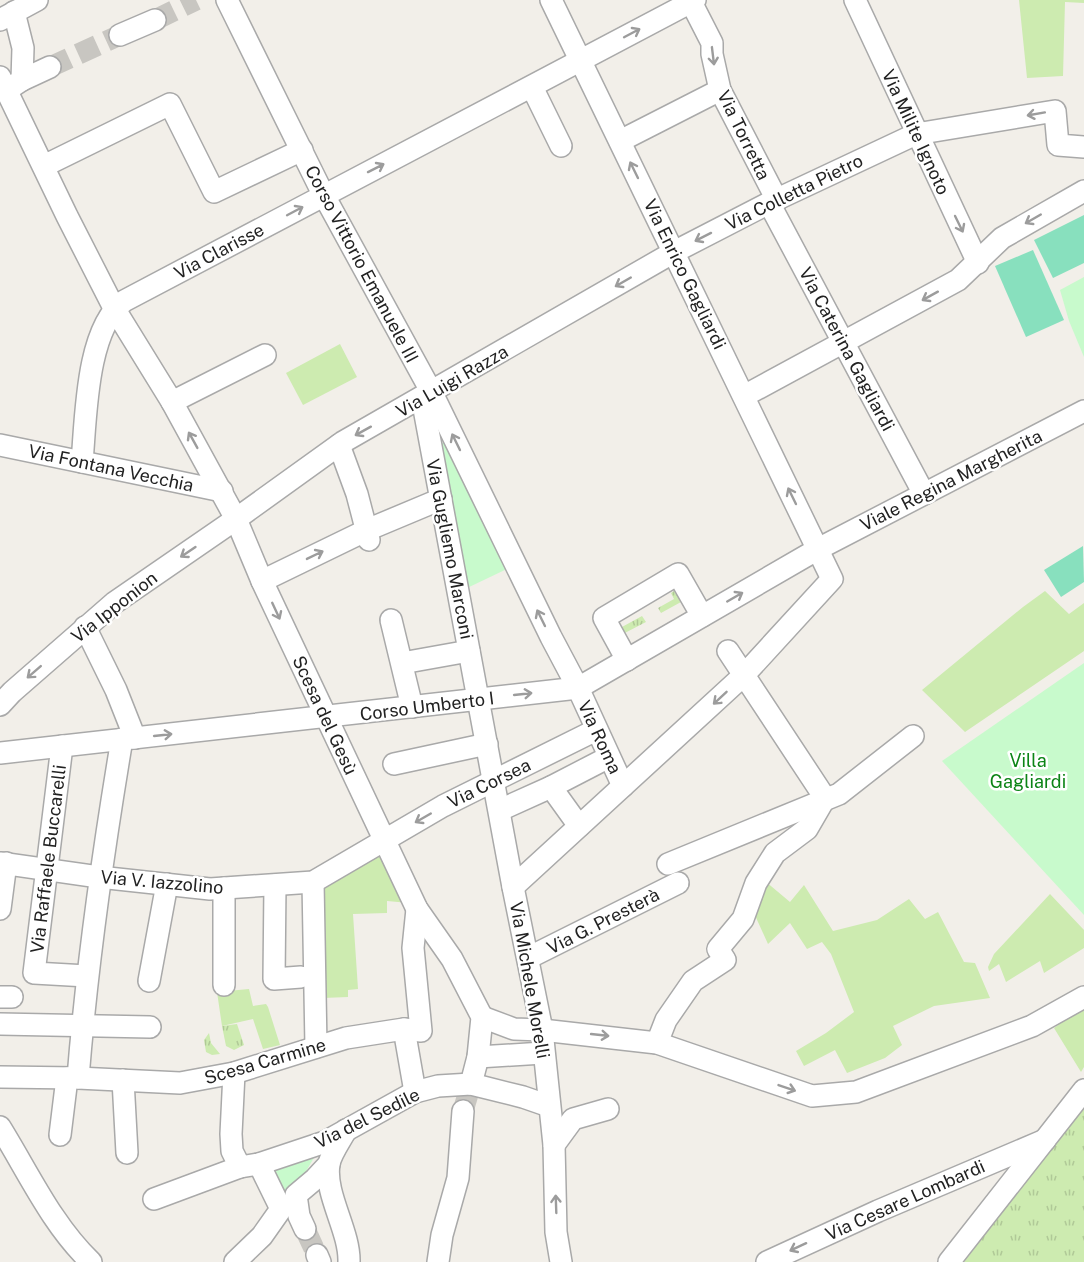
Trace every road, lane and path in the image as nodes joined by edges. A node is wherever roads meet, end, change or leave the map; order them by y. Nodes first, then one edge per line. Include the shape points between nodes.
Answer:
1 (37, 0) edge
2 (227, 0) edge
3 (551, 0) edge
4 (855, 0) edge
5 (692, 1) edge
6 (7, 16) edge
7 (155, 20) tunnel mouth
8 (120, 35) tunnel mouth
9 (580, 61) junction
10 (50, 67) tunnel mouth
11 (10, 82) edge
12 (532, 87) junction
13 (720, 90) junction
14 (916, 134) junction
15 (620, 141) junction
16 (561, 146) dead end
17 (1084, 147) edge
18 (302, 150) junction
19 (52, 162) dead end
20 (1084, 190) edge
21 (324, 195) junction
22 (773, 202) junction
23 (674, 252) junction
24 (978, 263) junction
25 (114, 308) junction
26 (843, 343) junction
27 (265, 355) dead end
28 (427, 395) junction
29 (744, 396) junction
30 (172, 402) junction
31 (1084, 411) edge
32 (0, 445) edge
33 (339, 445) junction
34 (82, 462) junction
35 (222, 491) junction
36 (924, 494) junction
37 (441, 499) junction
38 (236, 519) junction
39 (368, 535) junction
40 (818, 549) junction
41 (262, 581) junction
42 (702, 616) junction
43 (391, 620) dead end
44 (85, 627) junction
45 (469, 651) junction
46 (728, 651) dead end
47 (627, 660) junction
48 (402, 663) junction
49 (744, 675) junction
50 (578, 688) junction
51 (478, 699) junction
52 (0, 705) edge
53 (412, 707) junction
54 (326, 718) junction
55 (596, 730) junction
56 (913, 736) dead end
57 (128, 739) junction
58 (487, 744) junction
59 (62, 746) junction
60 (0, 753) edge
61 (609, 757) junction
62 (393, 764) dead end
63 (494, 781) junction
64 (623, 786) junction
65 (551, 787) junction
66 (825, 798) junction
67 (500, 810) junction
68 (579, 826) junction
69 (384, 839) junction
70 (3, 863) edge
71 (48, 870) junction
72 (99, 877) junction
73 (313, 882) junction
74 (167, 884) junction
75 (275, 885) junction
76 (513, 887) junction
77 (224, 888) junction
78 (0, 909) edge
79 (417, 909) junction
80 (528, 958) junction
81 (87, 976) junction
82 (300, 977) dead end
83 (149, 981) dead end
84 (225, 985) dead end
85 (1084, 997) edge
86 (482, 1017) junction
87 (0, 1024) edge
88 (82, 1025) junction
89 (150, 1028) dead end
90 (413, 1030) junction
91 (542, 1030) junction
92 (657, 1043) junction
93 (316, 1047) junction
94 (543, 1053) junction
95 (478, 1057) junction
96 (234, 1073) junction
97 (0, 1077) edge
98 (72, 1078) junction
99 (123, 1080) junction
100 (471, 1084) junction
101 (1084, 1090) edge
102 (415, 1092) junction
103 (549, 1106) junction
104 (608, 1109) dead end
105 (463, 1111) tunnel mouth
106 (0, 1127) edge
107 (346, 1130) junction
108 (60, 1135) dead end
109 (1045, 1140) junction
110 (554, 1145) junction
111 (127, 1153) dead end
112 (329, 1164) junction
113 (250, 1165) junction
114 (154, 1199) dead end
115 (305, 1229) tunnel mouth
116 (92, 1262) edge
117 (235, 1262) edge
118 (349, 1262) edge
119 (438, 1262) edge
120 (561, 1262) edge
121 (766, 1262) edge
122 (949, 1262) edge

1 - 6 street
2 - 18 street, Corso Vittorio Emanuele III
3 - 9 street, Via Enrico Gagliardi
4 - 14 street, Via Milite Ignoto
9 -> 5 street, Via Clarisse
5 -> 13 street, Via Torretta via 712,43
6 - 11 street via 23,48
7 - 8 street
9 - 12 street, Via Clarisse
9 - 15 street, Via Enrico Gagliardi
10 - 11 street
11 - 25 street, Scesa del Gesù via 67,216
12 - 16 street
21 -> 12 street, Via Clarisse
13 - 15 street
13 - 22 street, Via Torretta
17 -> 14 street, Via Colletta Pietro via 1058,145 1055,111
14 - 22 street, Via Colletta Pietro
14 -> 24 street, Via Milite Ignoto
23 -> 15 street, Via Enrico Gagliardi
18 - 19 street via 214,192 170,104
18 - 21 street, Corso Vittorio Emanuele III
20 -> 24 street via 1002,238
25 -> 21 street, Via Clarisse
21 - 28 street, Corso Vittorio Emanuele III
22 -> 23 street, Via Colletta Pietro
22 - 26 street, Via Caterina Gagliardi
23 -> 28 street, Via Luigi Razza
23 - 29 street, Via Enrico Gagliardi
24 -> 26 street via 958,280
25 - 30 street, Scesa del Gesù
25 - 34 street via 99,337 89,387
26 - 29 street
26 - 36 street, Via Caterina Gagliardi
27 - 30 street
28 -> 33 street, Via Luigi Razza
28 - 37 street, Via Gugliemo Marconi
50 -> 28 street, Corso Vittorio Emanuele III
40 -> 29 street, Via Enrico Gagliardi
35 -> 30 street, Scesa del Gesù
31 - 36 street, Viale Regina Margherita
32 - 34 street, Via Fontana Vecchia
33 - 38 street, Via Luigi Razza
33 - 39 street
34 - 35 street, Via Fontana Vecchia
35 - 38 street, Scesa del Gesù
36 - 40 street, Viale Regina Margherita
37 - 39 street
37 - 45 street, Via Gugliemo Marconi
38 - 41 street, Scesa del Gesù
38 -> 44 street, Via Ipponion
41 -> 39 street
42 -> 40 street, Corso Umberto I
40 - 49 street, Via Enrico Gagliardi via 832,579
41 -> 54 street, Scesa del Gesù
42 - 47 street, Corso Umberto I
42 - 47 street via 678,574 604,618
43 - 48 street
44 -> 52 street, Via Ipponion
44 - 57 street via 116,690
45 - 48 street
45 - 51 street, Via Gugliemo Marconi
46 - 49 street
47 - 50 street, Corso Umberto I
48 - 53 street
49 -> 64 street
49 - 66 street
51 -> 50 street, Corso Umberto I
50 - 55 street, Via Roma
51 - 53 street, Corso Umberto I
51 - 58 street, Via Gugliemo Marconi
53 - 54 street, Corso Umberto I
57 -> 54 street, Corso Umberto I
54 - 69 street, Scesa del Gesù
55 - 61 street, Via Roma
55 - 63 street, Via Corsea
56 - 66 street, Via G. Presterà via 839,794
57 - 59 street, Corso Umberto I
57 - 72 street
58 - 62 street
58 - 63 street, Via Gugliemo Marconi
59 - 60 street, Corso Umberto I
59 - 71 street, Via Raffaele Buccarelli
61 - 64 street, Via Roma
61 - 65 street
63 - 67 street, Via Michele Morelli
63 -> 69 street, Via Corsea
64 - 68 street
65 - 67 street
65 - 68 street
66 - 80 street, Via G. Presterà via 673,874
66 - 92 street via 807,829 775,853 756,883 743,919 722,955 693,981 666,1020
67 - 76 street, Via Michele Morelli
68 - 76 street
69 - 73 street, Via V. Iazzolino
69 - 79 street, Scesa del Gesù
70 - 71 street, Via V. Iazzolino
70 - 78 street
71 - 72 street, Via V. Iazzolino
71 - 81 street, Via Raffaele Buccarelli via 34,973
72 - 74 street, Via V. Iazzolino
72 - 81 street
73 - 75 street, Via V. Iazzolino
73 - 93 street
74 - 77 street, Via V. Iazzolino
74 - 83 street
75 - 77 street, Via V. Iazzolino
75 - 82 street via 274,979
76 - 80 street, Via Michele Morelli
77 - 84 street
79 - 86 street, Scesa del Gesù via 452,959
79 - 90 street
80 - 91 street, Via Michele Morelli
81 - 88 street
92 -> 85 street via 812,1096 856,1092 1032,1026
86 - 91 street via 514,1029
86 - 95 street
87 - 88 street
88 - 89 street
88 - 98 street
90 - 93 street, Scesa Carmine via 346,1038
90 - 102 street
91 -> 92 street
91 - 94 street, Via Michele Morelli
93 - 96 street, Scesa Carmine
94 - 95 street
94 - 103 street, Via Michele Morelli
95 - 100 street
96 - 99 street, Scesa Carmine via 180,1083
96 - 113 street via 232,1151
97 - 98 street, Scesa Carmine
98 - 99 street, Scesa Carmine
98 - 108 street
99 - 111 street
100 - 102 street, Via del Sedile
100 - 103 street, Via del Sedile
101 - 109 street
102 - 107 street, Via del Sedile
103 - 110 street, Via Michele Morelli
104 - 110 street via 573,1119
105 - 119 street via 458,1178
106 - 116 street via 75,1247
107 - 112 street
107 - 113 street, Via del Sedile via 325,1142
109 -> 121 street, Via Cesare Lombardi
109 - 122 street
120 -> 110 street, Via Michele Morelli via 556,1232
112 - 115 street via 296,1195
112 - 118 street via 331,1193
113 - 114 street, Via del Sedile
113 - 117 street via 280,1209 262,1236

